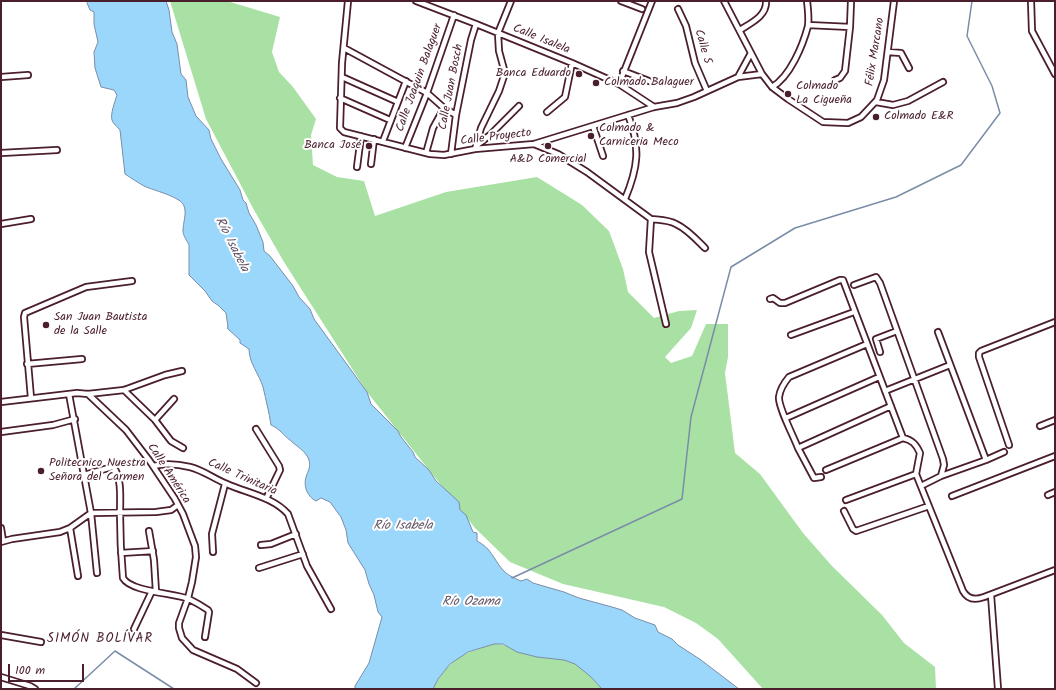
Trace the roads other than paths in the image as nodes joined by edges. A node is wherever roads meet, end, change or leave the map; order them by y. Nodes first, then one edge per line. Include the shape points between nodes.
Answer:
1 (348, 1) edge
2 (416, 1) edge
3 (511, 1) edge
4 (621, 1) edge
5 (652, 1) edge
6 (724, 1) edge
7 (766, 1) edge
8 (807, 1) edge
9 (851, 1) edge
10 (894, 1) edge
11 (1031, 1) edge
12 (642, 9) dead end
13 (678, 9) dead end
14 (454, 15) junction
15 (476, 24) junction
16 (808, 25) junction
17 (850, 26) junction
18 (740, 30) junction
19 (498, 33) junction
20 (344, 48) junction
21 (888, 52) junction
22 (751, 53) junction
23 (572, 63) junction
24 (909, 68) dead end
25 (624, 71) junction
26 (762, 74) junction
27 (1055, 74) edge
28 (28, 75) dead end
29 (1, 77) edge
30 (342, 77) junction
31 (738, 77) junction
32 (835, 80) dead end
33 (406, 81) junction
34 (649, 81) dead end
35 (942, 82) dead end
36 (619, 84) junction
37 (772, 87) junction
38 (708, 91) junction
39 (427, 93) junction
40 (340, 98) junction
41 (398, 102) junction
42 (876, 102) junction
43 (519, 106) dead end
44 (654, 107) junction
45 (444, 108) junction
46 (547, 112) dead end
47 (456, 115) junction
48 (628, 115) junction
49 (390, 120) junction
50 (593, 126) junction
51 (361, 136) junction
52 (374, 139) junction
53 (383, 141) junction
54 (534, 144) junction
55 (475, 147) junction
56 (405, 148) junction
57 (57, 150) dead end
58 (1, 152) edge
59 (426, 153) junction
60 (450, 154) junction
61 (603, 156) dead end
62 (371, 164) dead end
63 (357, 167) dead end
64 (625, 199) junction
65 (31, 219) dead end
66 (651, 219) junction
67 (1, 224) edge
68 (705, 248) dead end
69 (132, 281) dead end
70 (854, 285) dead end
71 (770, 299) dead end
72 (854, 312) junction
73 (1055, 322) edge
74 (666, 324) dead end
75 (897, 331) junction
76 (938, 332) dead end
77 (791, 335) dead end
78 (867, 344) junction
79 (880, 352) dead end
80 (82, 359) dead end
81 (27, 364) junction
82 (950, 365) junction
83 (182, 370) dead end
84 (879, 377) junction
85 (914, 380) junction
86 (124, 390) junction
87 (885, 391) junction
88 (69, 394) junction
89 (88, 394) junction
90 (31, 398) junction
91 (174, 399) dead end
92 (1, 402) edge
93 (890, 406) junction
94 (786, 418) junction
95 (74, 419) junction
96 (155, 420) junction
97 (1055, 420) edge
98 (1040, 426) dead end
99 (256, 429) dead end
100 (1, 432) edge
101 (903, 438) junction
102 (1009, 445) dead end
103 (183, 448) dead end
104 (798, 448) junction
105 (1004, 452) dead end
106 (1055, 456) edge
107 (986, 460) junction
108 (153, 466) junction
109 (826, 470) dead end
110 (916, 474) junction
111 (84, 475) junction
112 (941, 476) junction
113 (820, 477) dead end
114 (225, 484) junction
115 (921, 486) junction
116 (1055, 492) edge
117 (1048, 495) dead end
118 (952, 496) dead end
119 (266, 499) junction
120 (846, 500) dead end
121 (178, 505) junction
122 (929, 506) junction
123 (844, 511) dead end
124 (91, 514) junction
125 (120, 514) junction
126 (1, 528) edge
127 (70, 528) junction
128 (149, 531) dead end
129 (296, 534) junction
130 (2, 542) edge
131 (262, 545) dead end
132 (153, 551) junction
133 (121, 552) junction
134 (213, 552) dead end
135 (303, 554) junction
136 (259, 568) dead end
137 (1055, 570) edge
138 (97, 574) dead end
139 (78, 576) dead end
140 (154, 591) junction
141 (991, 595) junction
142 (188, 598) junction
143 (332, 609) dead end
144 (134, 629) dead end
145 (1, 635) edge
146 (205, 637) dead end
147 (41, 642) dead end
148 (1, 677) edge
149 (256, 683) dead end
150 (35, 689) edge
151 (998, 689) edge

1 - 20 street
2 - 14 street, Calle Isalela
3 - 19 street
4 - 12 street
5 - 25 street
6 - 18 street, Félix Marcano
7 - 18 street via 766,7 757,20
8 - 16 street
9 - 17 street
10 - 21 street, Félix Marcano
11 - 27 street via 1032,31
13 - 38 street, Calle 5 via 686,26 695,63
14 - 15 street, Calle Isalela
14 - 39 street, Calle Joaquin Balaguer
15 - 19 street, Calle Isalela
15 - 47 street, Calle Juan Bosch
16 - 17 street
16 - 37 street via 789,69 779,83
17 - 32 street via 845,71
18 - 22 street, Félix Marcano
19 - 23 street, Calle Isalela
19 - 55 street via 504,73
20 - 30 street
20 - 33 street
21 - 24 street via 901,53
21 - 42 street, Félix Marcano via 884,80
22 - 26 street, Félix Marcano
22 - 31 street
23 - 36 street, Calle Isalela
23 - 46 street via 565,97
25 - 34 street
25 - 36 street
26 - 31 street, Calle Proyecto
26 - 37 street, Félix Marcano
28 - 29 street
30 - 40 street
30 - 41 street
31 - 38 street, Calle Proyecto
33 - 39 street
33 - 41 street
35 - 42 street via 908,101 893,106
36 - 44 street, Calle Isalela
37 - 42 street, Félix Marcano via 788,100 828,123 848,123 861,117
38 - 44 street, Calle Proyecto via 677,103
39 - 45 street
39 - 56 street, Calle Joaquin Balaguer
40 - 49 street
40 - 51 street, Calle Proyecto via 340,128 344,132
41 - 49 street
43 - 55 street
44 - 48 street, Calle Proyecto
45 - 47 street
45 - 59 street
47 - 60 street, Calle Juan Bosch
48 - 50 street, Calle Proyecto
48 - 64 street via 637,141 632,181
49 - 53 street
50 - 54 street, Calle Proyecto
50 - 61 street
51 - 52 street, Calle Proyecto
51 - 63 street
52 - 53 street, Calle Proyecto
52 - 62 street
53 - 56 street, Calle Proyecto
54 - 55 street, Calle Proyecto
54 - 64 street via 558,154
55 - 60 street, Calle Proyecto
56 - 59 street, Calle Proyecto
57 - 58 street
59 - 60 street, Calle Proyecto
64 - 66 street
65 - 67 street
66 - 68 street via 676,224
66 - 74 street via 649,252
69 - 81 street via 86,287 25,313
70 - 75 street via 872,278 878,279
71 - 72 street via 784,303 843,280
72 - 77 street
72 - 78 street
73 - 102 street via 979,353
75 - 79 street via 876,339
75 - 85 street
76 - 82 street
78 - 84 street
78 - 94 street via 789,377 782,385 779,397
80 - 81 street
81 - 90 street
82 - 85 street
82 - 107 street
83 - 86 street
84 - 87 street
84 - 94 street
85 - 87 street
85 - 112 street via 944,465
86 - 89 street
86 - 96 street
87 - 93 street
88 - 89 street
88 - 90 street
88 - 95 street
89 - 108 street, Calle América via 126,430
90 - 92 street
91 - 96 street
93 - 101 street
93 - 104 street
94 - 104 street
95 - 100 street via 53,425
95 - 111 street
96 - 103 street via 171,441
97 - 98 street
99 - 119 street via 280,470
101 - 109 street
101 - 110 street via 914,442 920,453
104 - 113 street via 814,478
105 - 107 street
106 - 118 street
107 - 112 street
108 - 114 street, Calle Trinitaria via 167,464 190,467
108 - 121 street, Calle América
110 - 115 street
110 - 120 street
111 - 124 street
111 - 125 street via 112,467 116,470 120,489
112 - 115 street
114 - 119 street, Calle Trinitaria
114 - 134 street via 212,534
115 - 122 street
116 - 117 street
119 - 129 street, Calle Trinitaria via 288,514
121 - 125 street via 166,511
121 - 142 street, Calle América via 195,546 196,557
122 - 123 street via 856,531
122 - 141 street via 963,591 971,599
124 - 125 street
124 - 127 street
124 - 138 street
125 - 133 street
126 - 130 street
127 - 130 street
127 - 139 street
128 - 132 street
129 - 131 street
129 - 135 street, Calle Trinitaria
132 - 133 street
132 - 140 street
133 - 140 street via 123,578 127,582
135 - 136 street
135 - 143 street, Calle Trinitaria via 307,566
137 - 141 street
140 - 142 street
140 - 144 street
141 - 151 street
142 - 146 street via 209,610
142 - 149 street, Calle América via 178,628 182,638 193,650 237,669
145 - 147 street
148 - 150 street

